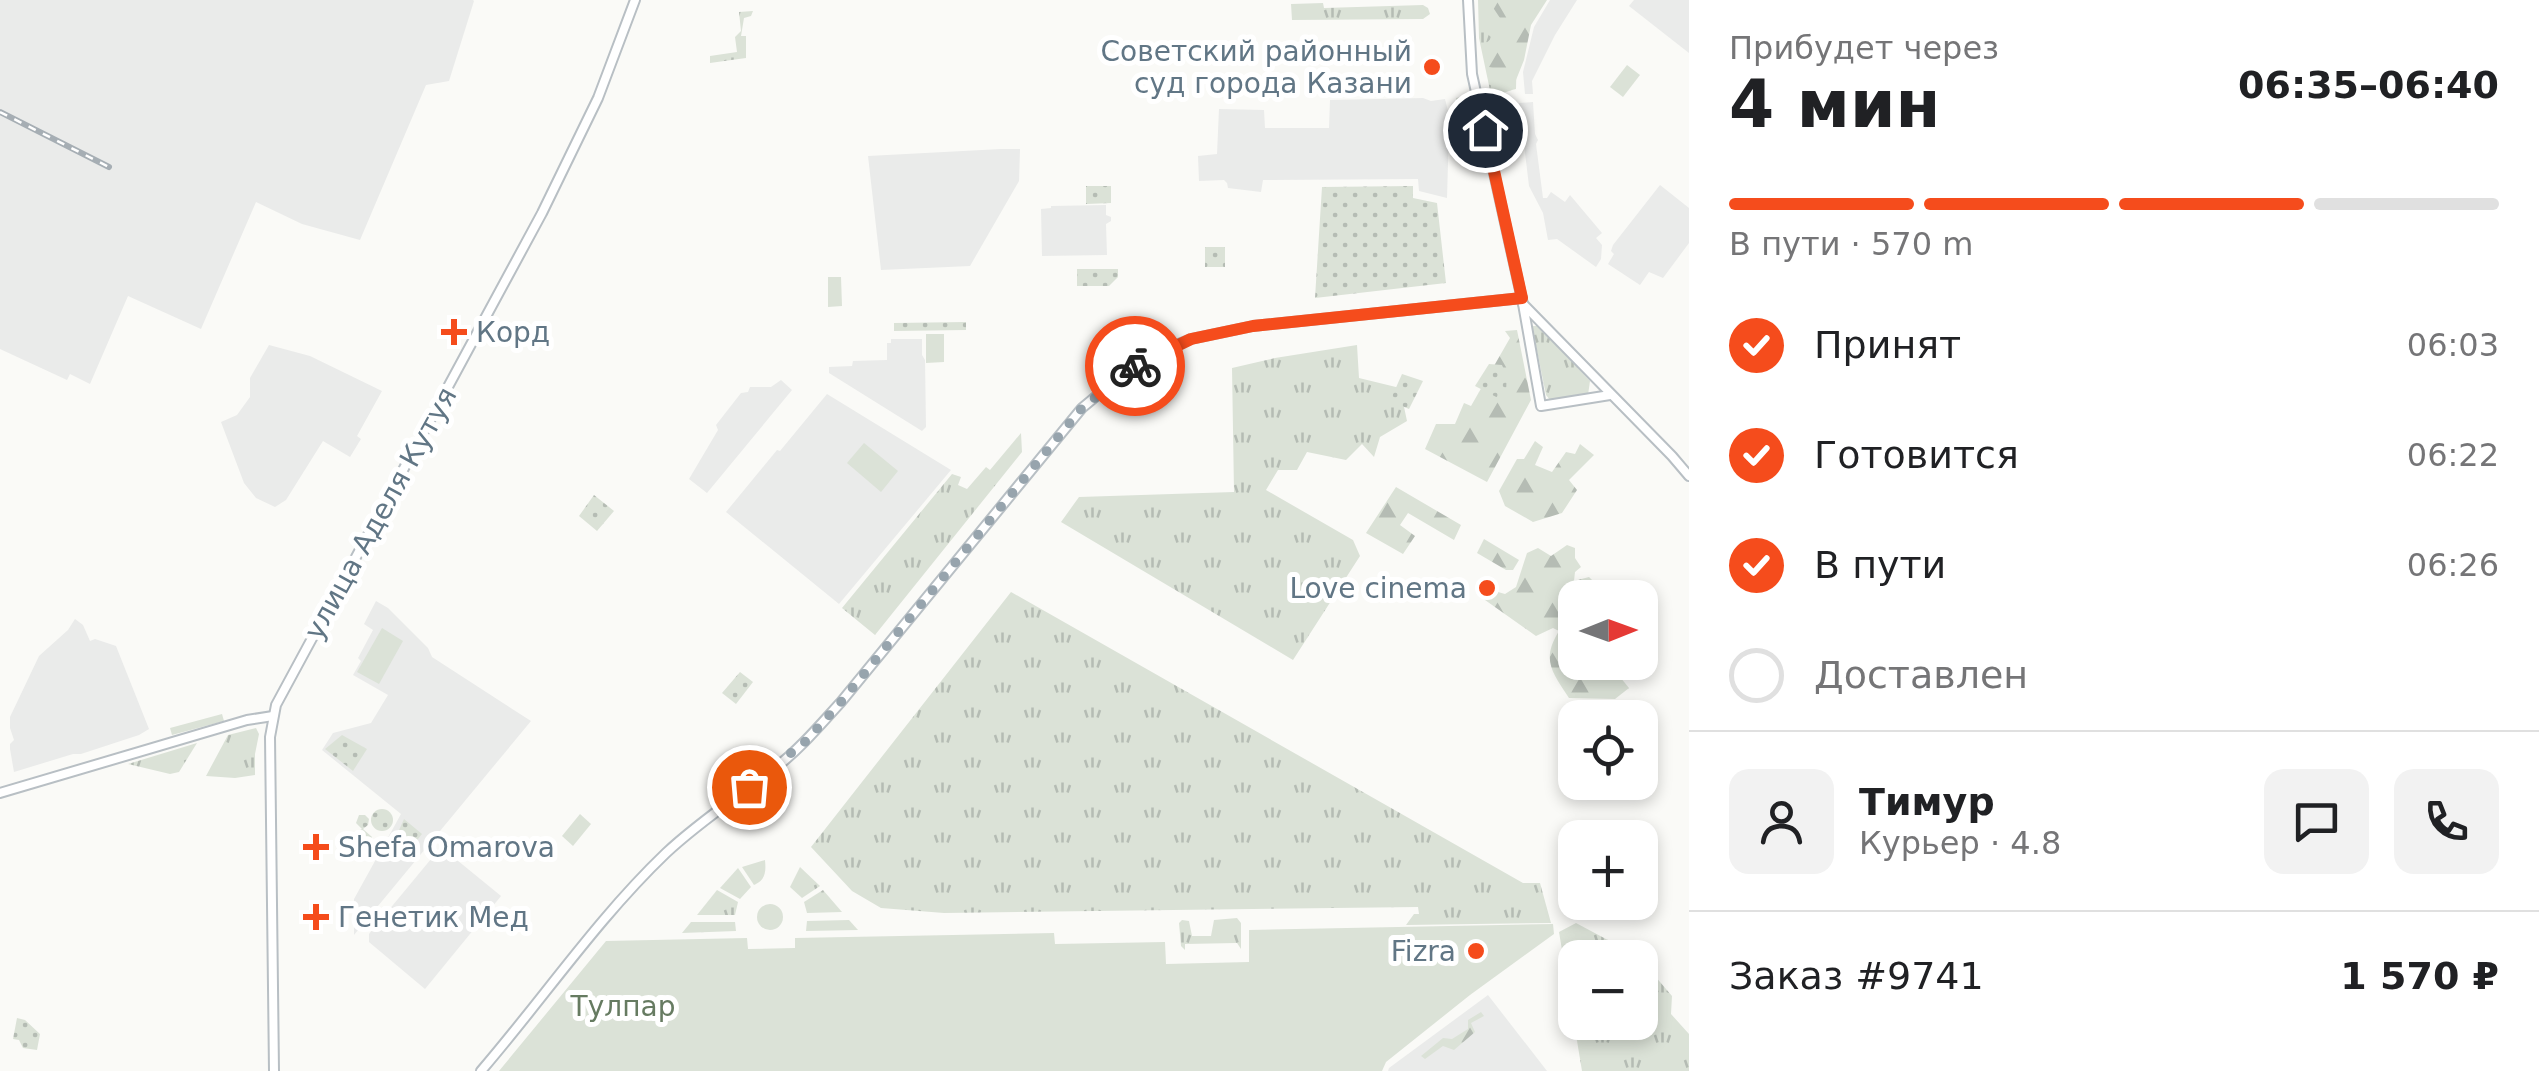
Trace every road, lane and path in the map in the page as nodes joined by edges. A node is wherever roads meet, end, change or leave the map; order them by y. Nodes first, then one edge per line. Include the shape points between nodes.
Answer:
1 (635, 0) edge
2 (1468, 0) edge
3 (1522, 301) junction
4 (1595, 379) junction
5 (1610, 394) junction
6 (1587, 398) junction
7 (1689, 476) edge
8 (273, 716) junction
9 (0, 793) edge
10 (274, 1071) edge
11 (482, 1071) edge

1 - 8 main road, улица Аделя Кутуя via 570,159
2 - 3 main road via 1472,74
3 - 4 main road
3 - 6 main road via 1541,406
3 - 11 main road via 1253,326 1191,339 1129,369 1082,408 806,741 664,854
4 - 5 main road
4 - 6 main road
5 - 6 main road
5 - 7 main road
8 - 9 main road
8 - 10 main road

